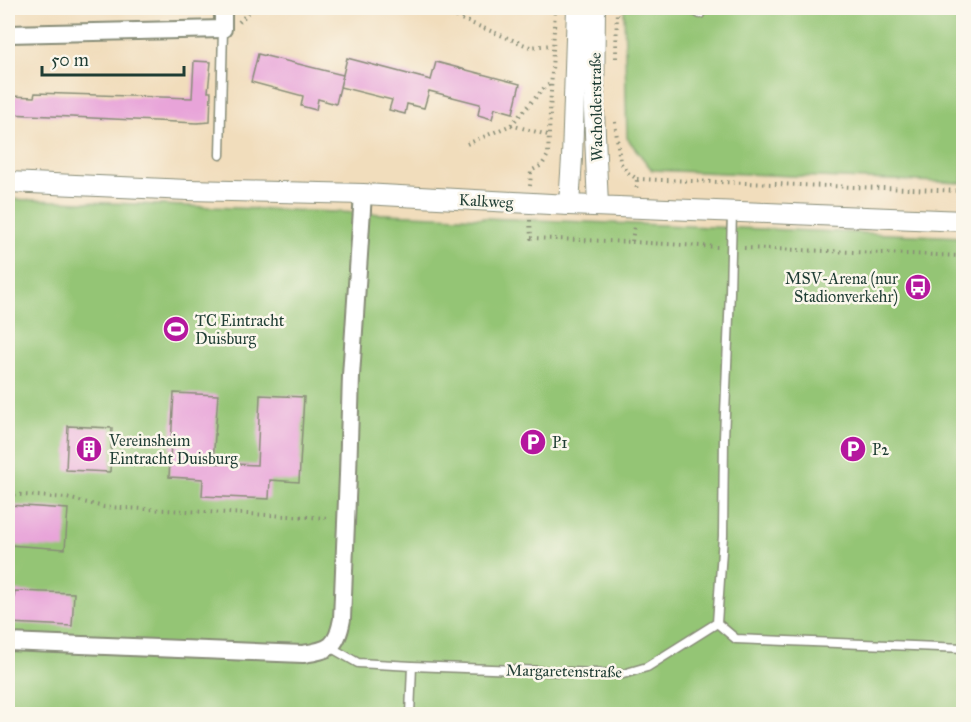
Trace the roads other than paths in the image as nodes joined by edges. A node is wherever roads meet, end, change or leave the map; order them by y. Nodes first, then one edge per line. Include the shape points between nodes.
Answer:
1 (223, 8) edge
2 (577, 8) edge
3 (595, 8) edge
4 (688, 8) edge
5 (700, 14) dead end
6 (223, 29) junction
7 (8, 34) edge
8 (220, 155) dead end
9 (8, 183) edge
10 (363, 194) junction
11 (569, 205) junction
12 (598, 206) junction
13 (732, 211) junction
14 (963, 221) edge
15 (717, 623) junction
16 (8, 642) edge
17 (330, 647) junction
18 (963, 648) edge
19 (412, 666) junction
20 (410, 714) edge

1 - 6 street
2 - 11 street, Wacholderstraße
3 - 12 street, Wacholderstraße
4 - 5 lane
6 - 7 street
6 - 8 lane
9 - 10 street, Kalkweg
10 - 11 street, Kalkweg
10 - 17 street via 342,619 339,635
11 - 12 street, Kalkweg
12 - 13 street, Kalkweg
13 - 14 street, Kalkweg
13 - 15 lane
15 - 18 lane via 736,639
15 - 19 lane, Margaretenstraße via 647,667 623,674
16 - 17 street via 303,654
17 - 19 lane, Margaretenstraße via 358,663
19 - 20 lane

